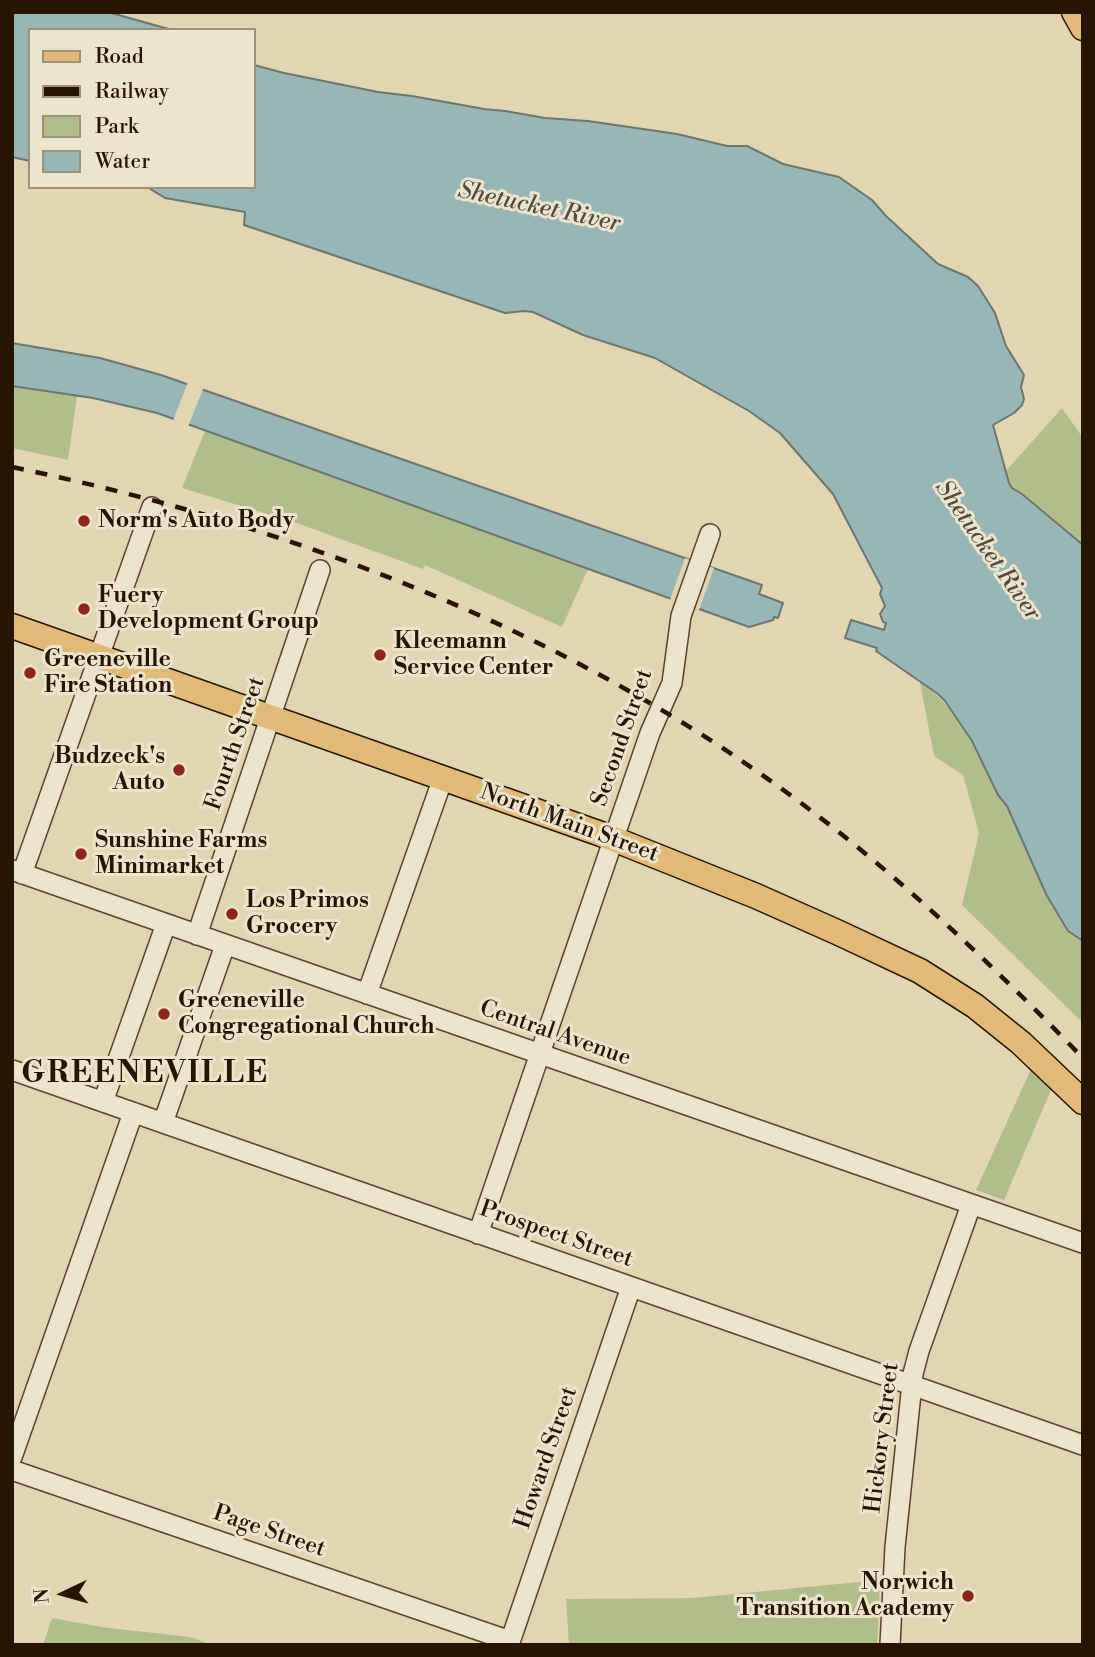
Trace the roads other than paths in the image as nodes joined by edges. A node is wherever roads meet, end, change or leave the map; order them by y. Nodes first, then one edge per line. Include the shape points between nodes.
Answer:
1 (1074, 12) edge
2 (1083, 28) edge
3 (152, 507) dead end
4 (710, 534) dead end
5 (320, 570) dead end
6 (12, 626) edge
7 (98, 656) junction
8 (271, 717) junction
9 (443, 778) junction
10 (614, 839) junction
11 (17, 872) edge
12 (166, 924) junction
13 (197, 935) junction
14 (225, 945) junction
15 (368, 994) junction
16 (540, 1054) junction
17 (12, 1070) edge
18 (103, 1102) junction
19 (1083, 1102) edge
20 (133, 1113) junction
21 (163, 1123) junction
22 (971, 1205) junction
23 (478, 1234) junction
24 (1083, 1243) edge
25 (631, 1287) junction
26 (911, 1385) junction
27 (1083, 1445) edge
28 (12, 1457) edge
29 (12, 1470) edge
30 (510, 1643) edge
31 (890, 1645) edge

1 - 2 main road
3 - 7 street
4 - 10 street, Second Street via 679,624 672,682
5 - 8 street, Fourth Street
6 - 7 main road, North Main Street
7 - 8 main road, North Main Street
7 - 11 street
8 - 9 main road, North Main Street
8 - 13 street, Fourth Street
9 - 10 main road, North Main Street
9 - 15 street
10 - 16 street, Second Street
10 - 19 main road, North Main Street via 756,896 920,971 998,1024
11 - 12 street, Central Avenue
12 - 13 street, Central Avenue
12 - 18 street
13 - 14 street, Central Avenue
14 - 15 street, Central Avenue
14 - 21 street
15 - 16 street, Central Avenue
16 - 22 street, Central Avenue
16 - 23 street, Second Street
17 - 18 street, Prospect Street
18 - 20 street, Prospect Street
20 - 21 street, Prospect Street
20 - 28 street
21 - 23 street, Prospect Street
22 - 24 street, Central Avenue
22 - 26 street, Hickory Street
23 - 25 street, Prospect Street
25 - 26 street, Prospect Street
25 - 30 street, Howard Street
26 - 27 street, Prospect Street
26 - 31 street, Hickory Street
29 - 30 street, Page Street

